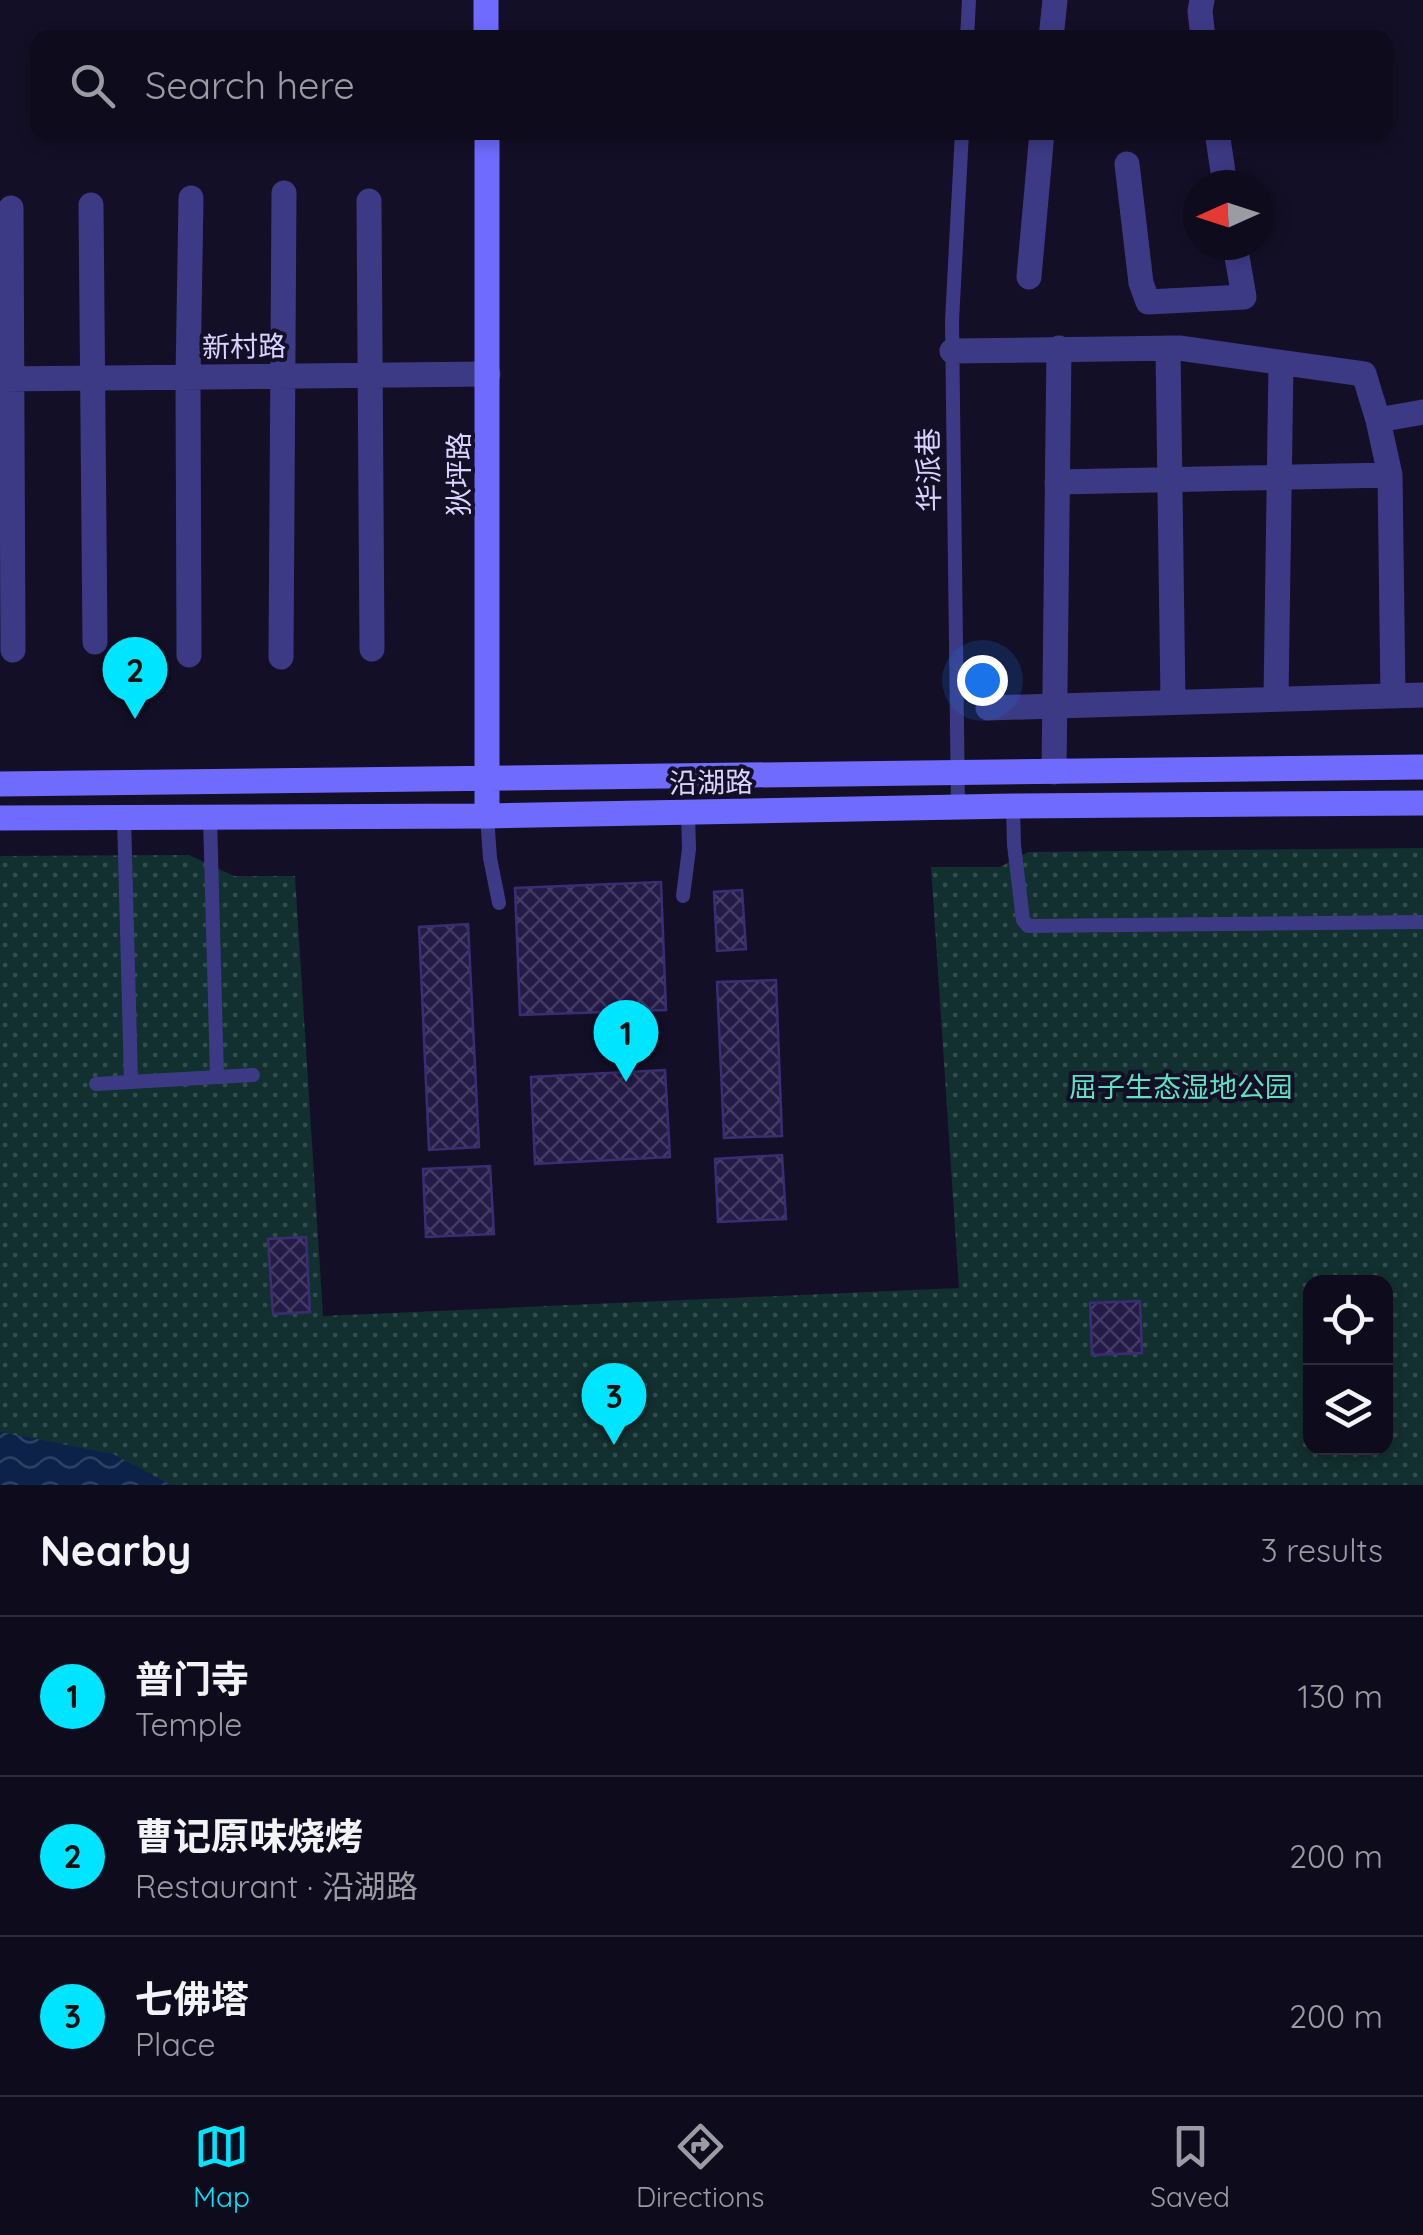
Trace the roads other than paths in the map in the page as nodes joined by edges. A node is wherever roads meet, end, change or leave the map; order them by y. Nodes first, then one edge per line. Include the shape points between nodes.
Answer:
1 (486, 0) edge
2 (968, 0) edge
3 (1055, 0) edge
4 (1202, 0) edge
5 (486, 30) edge
6 (966, 30) edge
7 (1052, 30) edge
8 (1204, 30) edge
9 (487, 140) edge
10 (962, 140) edge
11 (1041, 140) edge
12 (1217, 140) edge
13 (1127, 164) dead end
14 (1222, 170) edge
15 (284, 194) dead end
16 (192, 198) dead end
17 (369, 201) dead end
18 (91, 205) dead end
19 (11, 208) dead end
20 (1238, 260) edge
21 (1028, 277) dead end
22 (1059, 348) junction
23 (1168, 348) junction
24 (952, 351) junction
25 (1281, 363) junction
26 (488, 374) junction
27 (368, 375) junction
28 (282, 376) junction
29 (188, 377) junction
30 (92, 378) junction
31 (5, 379) edge
32 (1423, 412) edge
33 (1378, 420) junction
34 (1390, 475) junction
35 (1282, 477) junction
36 (1170, 480) junction
37 (1058, 482) junction
38 (95, 642) dead end
39 (372, 649) dead end
40 (12, 650) dead end
41 (189, 655) dead end
42 (281, 657) dead end
43 (1423, 695) edge
44 (1392, 696) junction
45 (1276, 698) junction
46 (1173, 702) junction
47 (1055, 707) junction
48 (988, 708) dead end
49 (1423, 767) edge
50 (1054, 772) junction
51 (958, 773) junction
52 (486, 777) junction
53 (0, 784) edge
54 (1423, 804) edge
55 (1013, 806) junction
56 (958, 807) junction
57 (688, 812) junction
58 (486, 816) junction
59 (124, 817) junction
60 (210, 817) junction
61 (0, 818) edge
62 (684, 896) dead end
63 (498, 903) dead end
64 (1423, 922) edge
65 (253, 1075) dead end
66 (217, 1077) junction
67 (131, 1081) junction
68 (96, 1084) dead end

1 - 5 main road
2 - 6 lane
3 - 7 street
4 - 8 street
9 - 26 main road, 狄坪路
10 - 24 lane, 华派巷
11 - 21 street
12 - 14 street
13 - 20 street via 1148,302 1244,297
15 - 28 street
16 - 29 street
17 - 27 street
18 - 30 street
19 - 31 street
22 - 23 street
22 - 24 street
22 - 37 street
23 - 25 street
23 - 36 street
24 - 51 lane, 华派巷
25 - 33 street via 1364,374
25 - 35 street
26 - 27 street, 新村路
26 - 52 main road, 狄坪路
27 - 28 street, 新村路
27 - 39 street
28 - 29 street, 新村路
28 - 42 street
29 - 30 street, 新村路
29 - 41 street
30 - 31 street, 新村路
30 - 38 street
31 - 40 street
32 - 33 street
33 - 34 street
34 - 35 street
34 - 44 street
35 - 36 street
35 - 45 street
36 - 37 street
36 - 46 street
37 - 47 street
43 - 44 street
44 - 45 street
45 - 46 street
46 - 47 street
47 - 48 street
47 - 50 street
49 - 50 main road, 沿湖路
50 - 51 main road, 沿湖路
51 - 52 main road, 沿湖路
51 - 56 lane, 华派巷
52 - 53 main road, 沿湖路
52 - 58 main road, 狄坪路
54 - 55 main road, 沿湖路
55 - 56 main road, 沿湖路
55 - 64 lane via 1022,920 1028,926
56 - 57 main road, 沿湖路
57 - 58 main road, 沿湖路
57 - 62 lane
58 - 60 main road, 沿湖路
58 - 63 lane
59 - 60 main road, 沿湖路
59 - 61 main road, 沿湖路
59 - 67 lane
60 - 66 lane
65 - 66 lane
66 - 67 lane
67 - 68 lane

